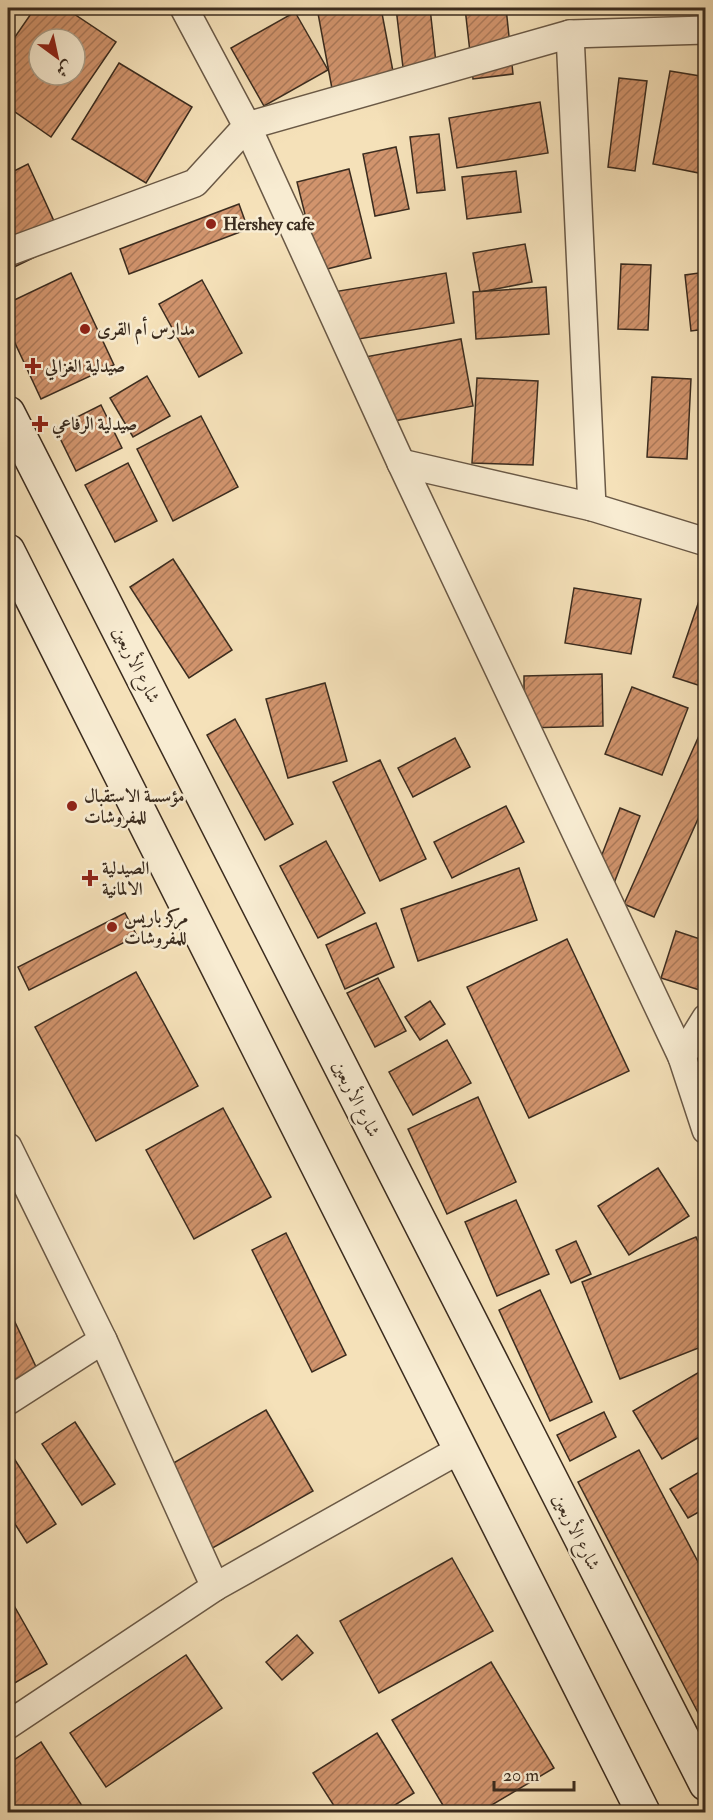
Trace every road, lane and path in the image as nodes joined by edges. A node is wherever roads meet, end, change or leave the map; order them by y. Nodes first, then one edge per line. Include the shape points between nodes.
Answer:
1 (184, 8) edge
2 (705, 30) edge
3 (570, 34) junction
4 (247, 126) junction
5 (8, 252) edge
6 (8, 413) edge
7 (401, 463) junction
8 (592, 507) junction
9 (705, 542) edge
10 (8, 551) edge
11 (705, 1017) edge
12 (682, 1057) junction
13 (705, 1130) edge
14 (8, 1147) edge
15 (103, 1340) junction
16 (8, 1401) edge
17 (461, 1449) junction
18 (215, 1587) junction
19 (8, 1725) edge
20 (705, 1785) edge
21 (643, 1812) edge

1 - 4 street
2 - 3 street
3 - 4 street
3 - 8 street
4 - 5 street via 195,183
4 - 7 street
6 - 20 main road, شارع الأربعين
7 - 8 street
7 - 12 street
8 - 9 street
10 - 17 main road
11 - 12 street
12 - 13 street
14 - 15 street
15 - 16 street
15 - 18 street
17 - 18 street
17 - 21 main road
18 - 19 street

